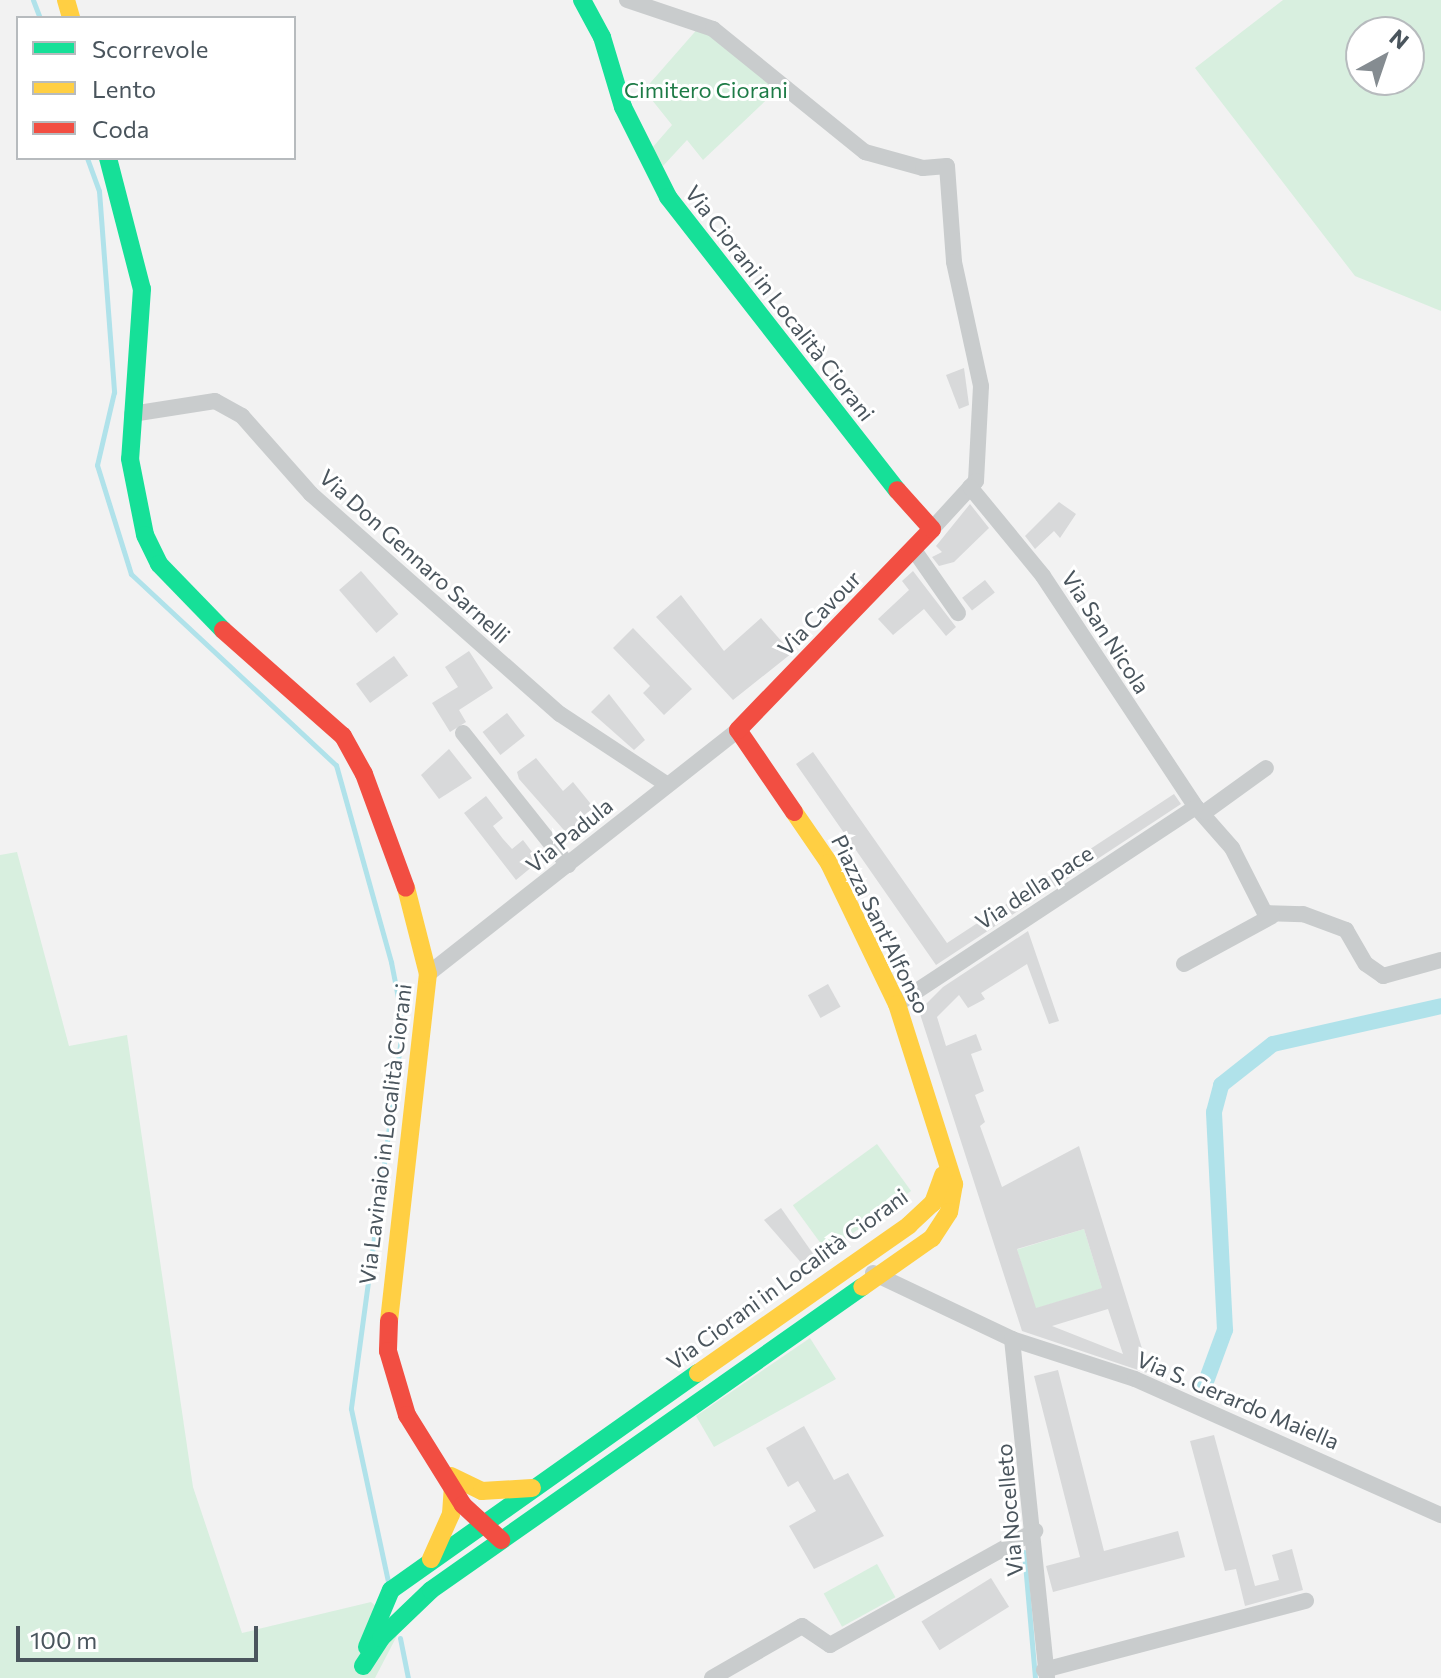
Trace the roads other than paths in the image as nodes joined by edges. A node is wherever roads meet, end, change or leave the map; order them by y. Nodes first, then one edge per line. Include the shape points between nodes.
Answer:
1 (582, 0) edge
2 (627, 0) edge
3 (109, 160) edge
4 (132, 414) junction
5 (970, 487) junction
6 (932, 529) junction
7 (914, 550) junction
8 (958, 613) dead end
9 (738, 730) junction
10 (463, 733) dead end
11 (1266, 768) dead end
12 (666, 784) junction
13 (1201, 810) junction
14 (568, 865) junction
15 (1272, 916) junction
16 (1441, 960) edge
17 (1184, 964) dead end
18 (428, 974) junction
19 (897, 1004) junction
20 (943, 1156) junction
21 (863, 1258) junction
22 (876, 1277) junction
23 (1012, 1339) junction
24 (455, 1481) junction
25 (538, 1486) junction
26 (1441, 1515) edge
27 (487, 1523) junction
28 (1035, 1531) junction
29 (501, 1540) junction
30 (428, 1564) junction
31 (1306, 1601) dead end
32 (362, 1672) edge
33 (1046, 1674) edge
34 (712, 1678) edge

1 - 6 street, Via Ciorani in Località Ciorani via 602,37 623,107 668,197 870,459
2 - 5 street via 713,29 865,152 923,168 947,166 954,262 981,386 976,481
3 - 4 street, Via Lavinaio in Località Ciorani via 142,289
4 - 12 street, Via Don Gennaro Sarnelli via 215,401 242,416 311,494 560,714
4 - 18 street, Via Lavinaio in Località Ciorani via 134,501 159,564 343,736 364,774 412,906
5 - 6 street
5 - 13 street, Via San Nicola via 1043,576
6 - 7 street, Via Cavour
7 - 8 street
7 - 9 street, Via Cavour
9 - 12 street, Via Padula
9 - 19 street, Piazza Sant'Alfonso via 829,863
10 - 14 street
11 - 13 street, Via della pace
12 - 14 street, Via Padula
13 - 15 street, Via San Nicola
13 - 19 street, Via della pace
14 - 18 street, Via Padula
15 - 16 street via 1303,914 1346,930 1366,964 1383,976
15 - 17 street
18 - 24 street, Via Lavinaio in Località Ciorani via 390,1287 388,1351 407,1415
19 - 20 street, Piazza Sant'Alfonso
20 - 21 street, Via Ciorani in Località Ciorani via 944,1185 933,1203
20 - 22 street, Via Ciorani in Località Ciorani via 954,1184 949,1212 932,1238
21 - 22 street
21 - 25 street, Via Ciorani in Località Ciorani
22 - 23 street, Via S. Gerardo Maiella
22 - 29 street, Via Ciorani in Località Ciorani
23 - 26 street, Via S. Gerardo Maiella via 1135,1379
23 - 28 street, Via Nocelleto
24 - 25 street via 507,1494
24 - 27 street, Via Lavinaio in Località Ciorani
24 - 30 street via 445,1534
25 - 27 street, Via Ciorani in Località Ciorani
27 - 29 street, Via Lavinaio in Località Ciorani
27 - 30 street, Via Ciorani in Località Ciorani
28 - 33 street, Via Nocelleto
28 - 34 street via 830,1645 802,1626
29 - 32 street, Via Ciorani in Località Ciorani via 431,1590 381,1638
30 - 32 street, Via Ciorani in Località Ciorani via 391,1590
31 - 33 street

